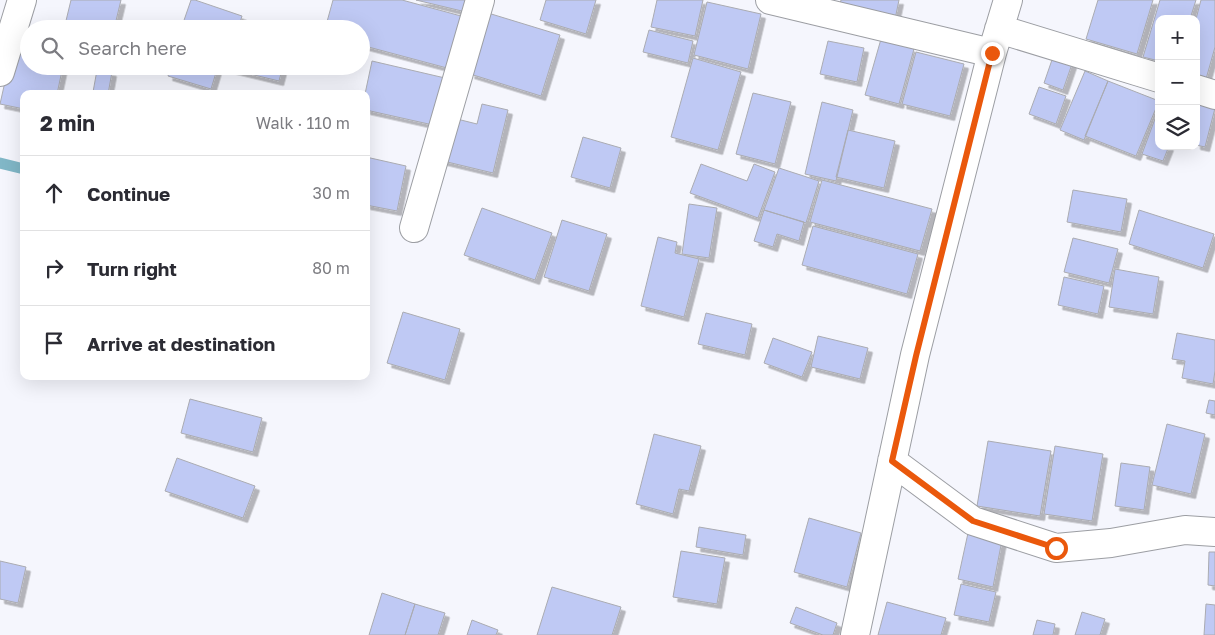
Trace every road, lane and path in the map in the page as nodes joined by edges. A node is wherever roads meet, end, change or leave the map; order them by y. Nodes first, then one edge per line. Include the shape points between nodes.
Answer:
1 (22, 0) edge
2 (480, 0) edge
3 (770, 0) edge
4 (1008, 0) edge
5 (996, 41) junction
6 (0, 72) edge
7 (1155, 77) edge
8 (1200, 91) edge
9 (1215, 95) edge
10 (414, 228) dead end
11 (892, 461) junction
12 (1215, 532) edge
13 (855, 635) edge

1 - 6 street
2 - 10 street
3 - 5 street
4 - 5 street
5 - 7 street
5 - 11 street
8 - 9 street
11 - 12 street via 973,521 1056,548 1111,543 1185,530
11 - 13 street

